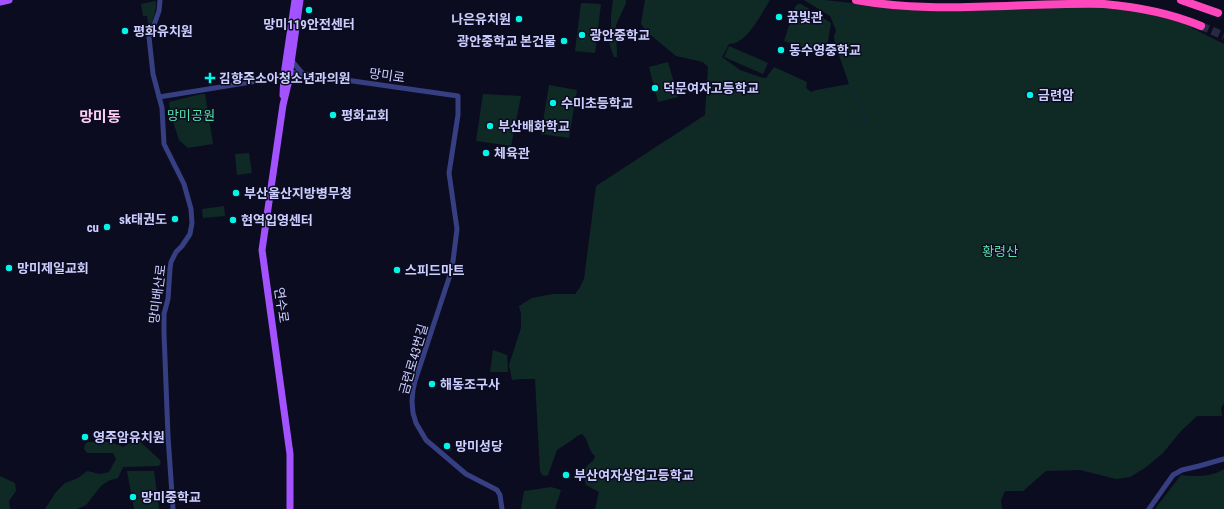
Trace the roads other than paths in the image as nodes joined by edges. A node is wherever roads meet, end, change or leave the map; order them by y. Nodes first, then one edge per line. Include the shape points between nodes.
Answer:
1 (9, 0) edge
2 (160, 0) edge
3 (295, 0) edge
4 (300, 0) edge
5 (856, 0) edge
6 (1181, 0) edge
7 (0, 2) edge
8 (1218, 13) dead end
9 (1202, 26) tunnel mouth
10 (291, 60) junction
11 (287, 73) junction
12 (303, 74) junction
13 (288, 84) junction
14 (458, 96) joint
15 (159, 97) junction
16 (283, 105) junction
17 (1224, 459) edge
18 (173, 509) edge
19 (290, 509) edge
20 (502, 509) edge
21 (1149, 509) edge

1 - 7 main road
2 - 15 street, 망미배산로 via 157,18 149,37 152,74
3 - 11 main road, 연수로
4 - 10 main road, 연수로
5 - 9 highway via 893,6 932,8 1115,5 1179,17
6 - 8 highway
10 - 11 main road, 연수로
10 - 12 street
11 - 12 street, 망미로
11 - 13 main road, 연수로
11 - 15 street via 276,78
11 - 16 main road, 연수로
12 - 13 street
12 - 14 street, 망미로
13 - 16 main road, 연수로
14 - 20 street, 금련로43번길 via 458,114 449,173 457,229 452,269 413,390 413,413 426,440 466,474 497,490
15 - 18 street, 망미배산로 via 164,144 184,184 192,216 190,234 171,262 164,314
16 - 19 main road, 연수로 via 262,250 290,454
17 - 21 street via 1182,470 1173,476

